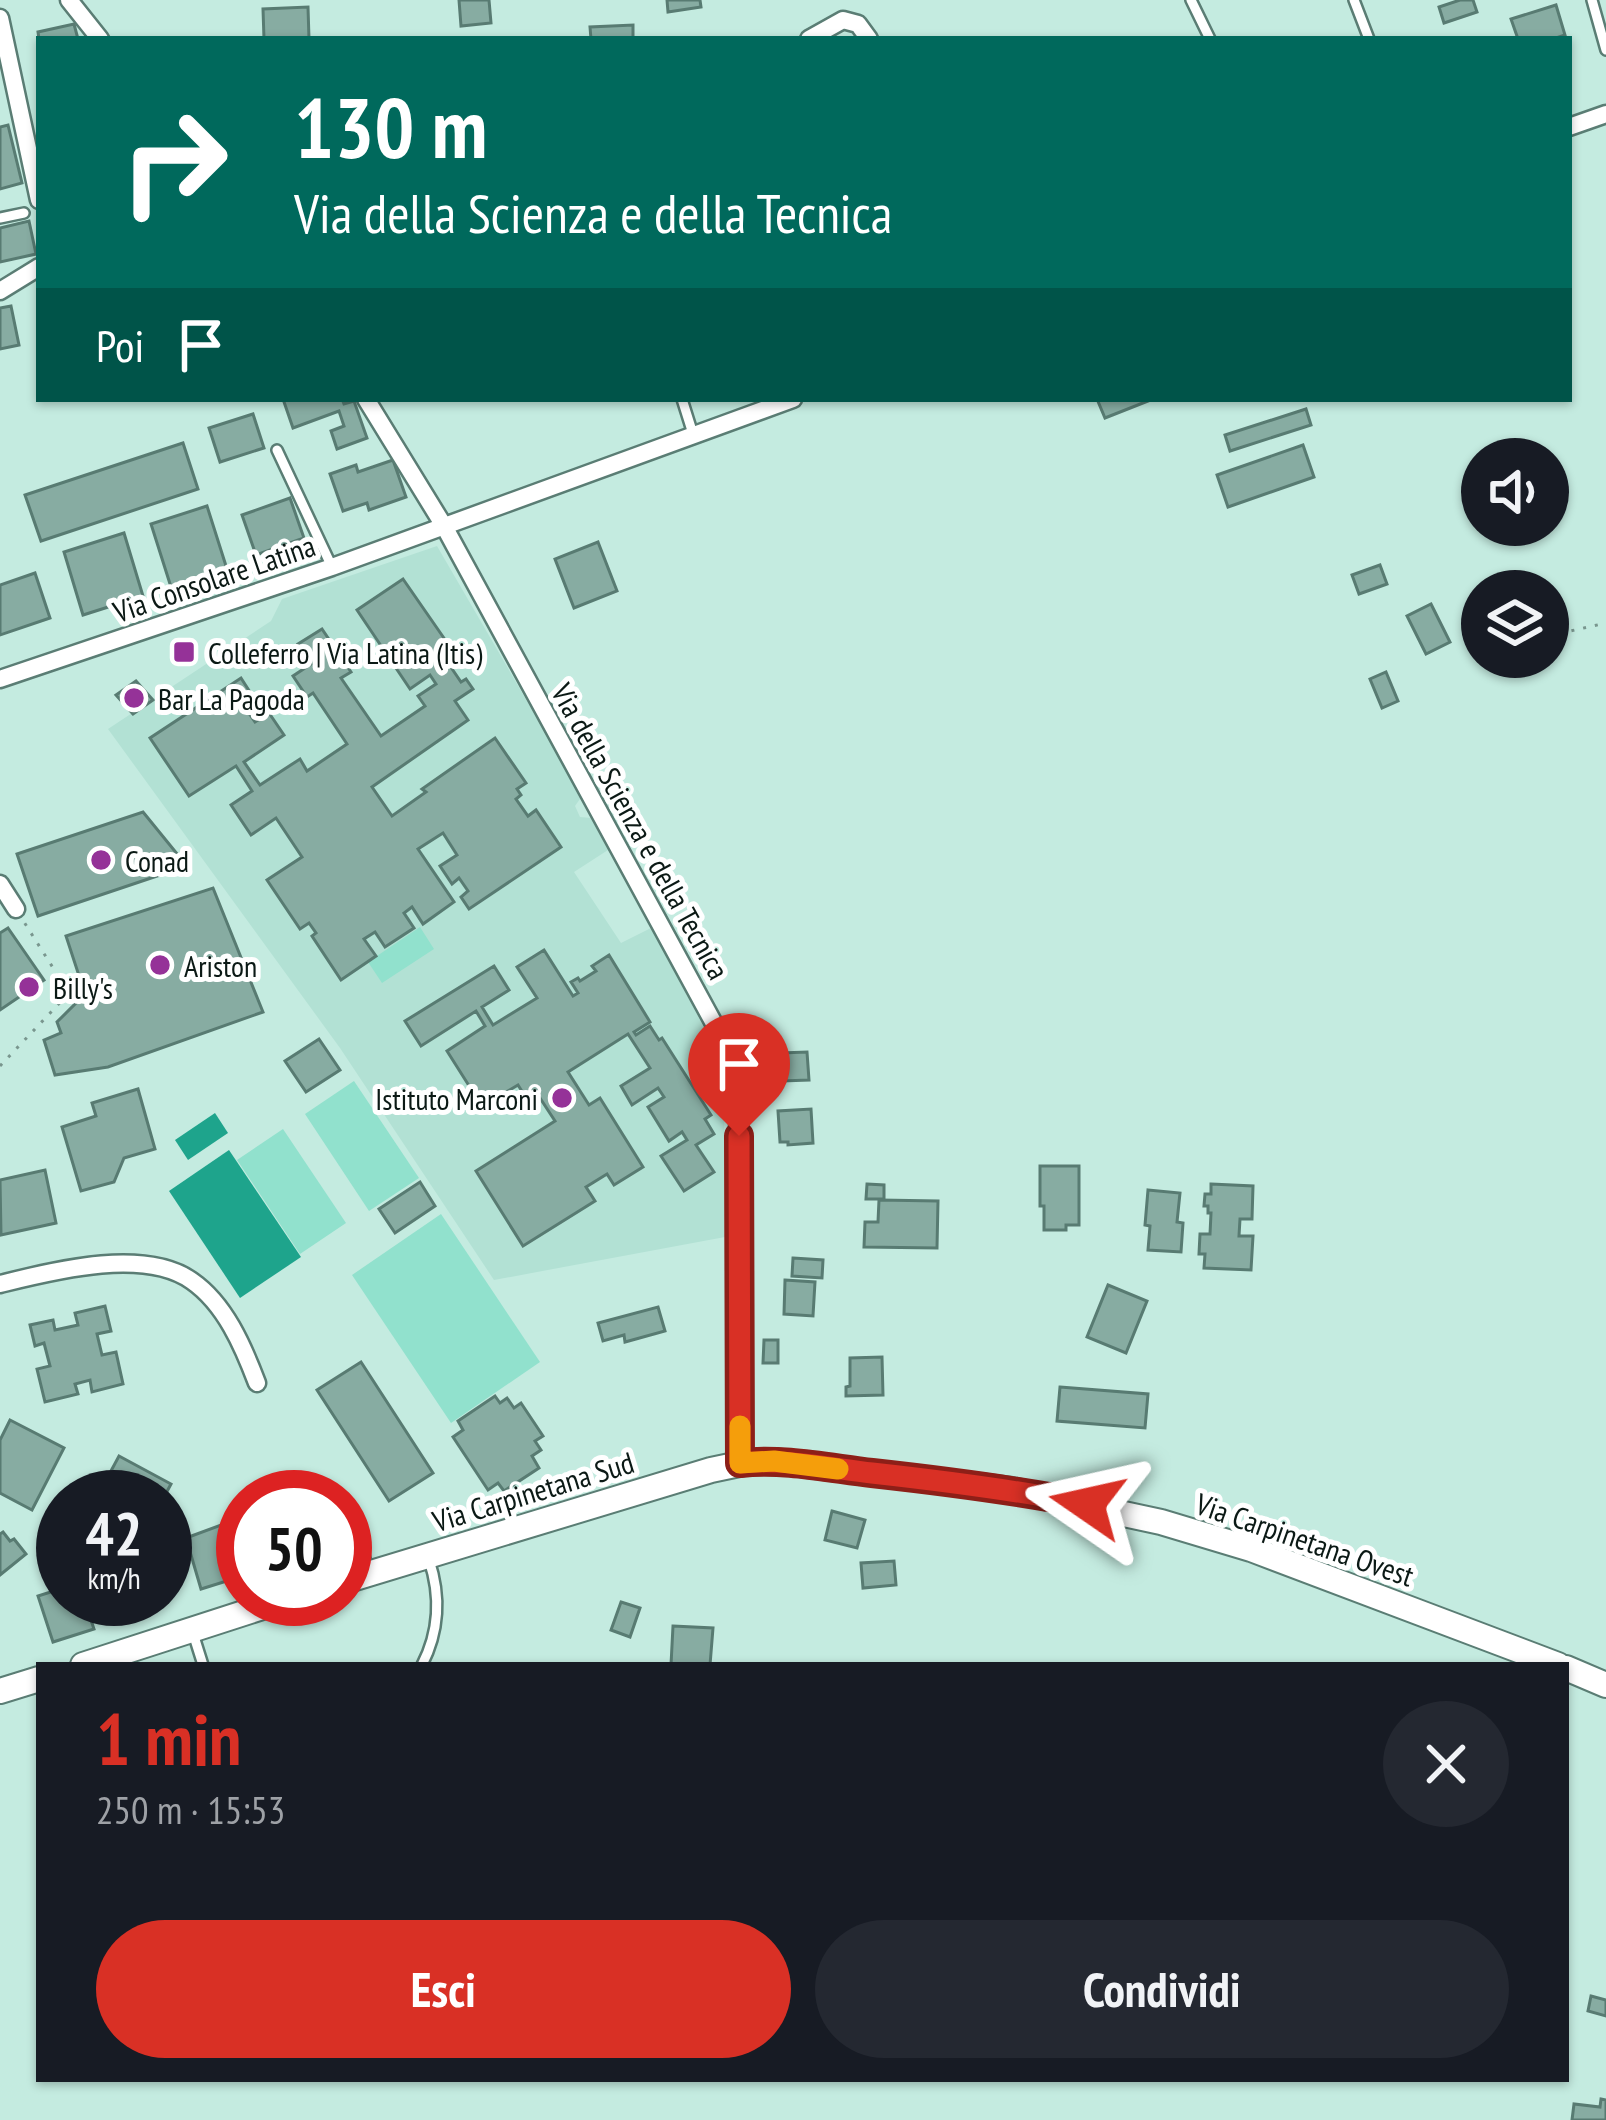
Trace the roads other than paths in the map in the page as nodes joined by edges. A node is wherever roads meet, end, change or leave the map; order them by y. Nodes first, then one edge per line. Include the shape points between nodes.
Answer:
1 (7, 0) edge
2 (69, 0) edge
3 (1191, 0) edge
4 (1354, 0) edge
5 (1592, 0) edge
6 (0, 14) edge
7 (98, 36) edge
8 (814, 36) edge
9 (867, 36) edge
10 (1209, 36) edge
11 (1368, 36) edge
12 (1606, 50) edge
13 (1606, 115) edge
14 (1572, 126) edge
15 (36, 186) edge
16 (24, 213) dead end
17 (0, 218) edge
18 (36, 269) edge
19 (0, 291) edge
20 (369, 402) edge
21 (683, 402) edge
22 (785, 402) edge
23 (694, 435) junction
24 (277, 450) dead end
25 (444, 526) junction
26 (324, 570) junction
27 (0, 679) edge
28 (0, 884) edge
29 (16, 909) road end
30 (0, 1284) edge
31 (257, 1383) dead end
32 (740, 1463) junction
33 (427, 1555) junction
34 (372, 1572) edge
35 (216, 1622) edge
36 (192, 1630) junction
37 (92, 1662) edge
38 (202, 1662) edge
39 (424, 1662) edge
40 (1549, 1662) edge
41 (1569, 1670) edge
42 (36, 1680) edge
43 (1606, 1685) edge
44 (0, 1691) edge

1 - 6 street
2 - 7 street
3 - 10 lane
4 - 11 lane
5 - 12 lane
6 - 15 street
8 - 9 street via 843,20
13 - 14 street
16 - 17 lane
18 - 19 street
20 - 25 street
21 - 23 lane
22 - 23 street, Via Consolare Latina
23 - 25 street, Via Consolare Latina
24 - 26 lane
25 - 26 street, Via Consolare Latina
25 - 32 street, Via della Scienza e della Tecnica via 724,1040 736,1076
26 - 27 street, Via Consolare Latina
28 - 29 street
30 - 31 street via 119,1264 176,1272 211,1297
32 - 33 main road, Via Carpinetana Sud
32 - 40 main road, Via Carpinetana Ovest via 992,1487 1161,1522
33 - 34 main road, Via Carpinetana Sud
33 - 39 lane via 438,1620
35 - 36 main road
36 - 37 main road
36 - 38 lane
41 - 43 main road, Via Carpinetana Ovest
42 - 44 main road

